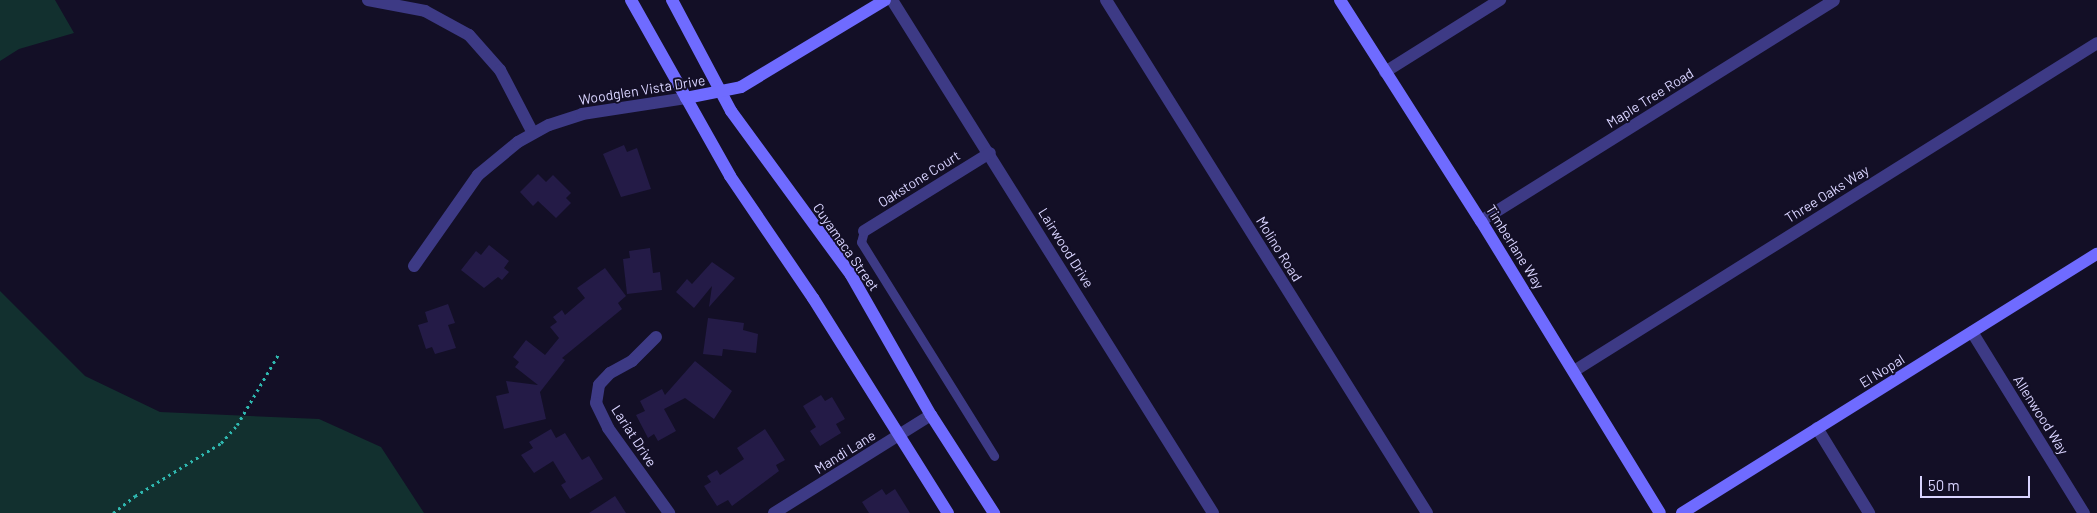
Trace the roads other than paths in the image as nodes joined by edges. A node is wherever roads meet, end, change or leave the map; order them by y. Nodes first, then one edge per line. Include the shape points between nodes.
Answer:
1 (368, 0) edge
2 (631, 0) edge
3 (672, 0) edge
4 (886, 0) edge
5 (892, 0) edge
6 (1106, 0) edge
7 (1340, 0) edge
8 (1500, 0) edge
9 (1834, 0) edge
10 (2097, 43) edge
11 (1385, 72) junction
12 (720, 92) junction
13 (686, 98) junction
14 (533, 133) junction
15 (990, 153) junction
16 (1481, 221) junction
17 (864, 231) joint
18 (2097, 254) edge
19 (414, 266) dead end
20 (1972, 332) junction
21 (656, 337) dead end
22 (1574, 371) junction
23 (931, 415) junction
24 (1817, 428) junction
25 (899, 437) junction
26 (994, 456) dead end
27 (669, 513) edge
28 (774, 513) edge
29 (948, 513) edge
30 (994, 513) edge
31 (1213, 513) edge
32 (1427, 513) edge
33 (1660, 513) edge
34 (1682, 513) edge
35 (1869, 513) edge
36 (2084, 513) edge

1 - 14 street via 425,11 470,35 496,64
2 - 13 street
3 - 12 street, Cuyamaca Street
4 - 12 street, Woodglen Vista Drive via 741,87
5 - 15 street, Lairwood Drive
6 - 32 street, Molino Road
7 - 11 street, Timberlane Way
8 - 11 street
9 - 16 street, Maple Tree Road
10 - 22 street, Three Oaks Way
11 - 16 street, Timberlane Way
12 - 13 street, Woodglen Vista Drive
12 - 23 street, Cuyamaca Street via 850,275
13 - 14 street, Woodglen Vista Drive via 582,114
13 - 25 street via 730,176 808,291
14 - 19 street, Woodglen Vista Drive via 478,175
15 - 17 street, Oakstone Court
15 - 31 street, Lairwood Drive
16 - 22 street, Timberlane Way
17 - 26 lane via 861,242
18 - 20 street, El Nopal
20 - 24 street, El Nopal
20 - 36 street, Allenwood Way
21 - 27 street, Lariat Drive via 599,385 596,403 608,428
22 - 33 street, Timberlane Way
23 - 25 street, Mandi Lane
23 - 30 street, Cuyamaca Street
24 - 34 street, El Nopal
24 - 35 street
25 - 28 street, Mandi Lane
25 - 29 street

